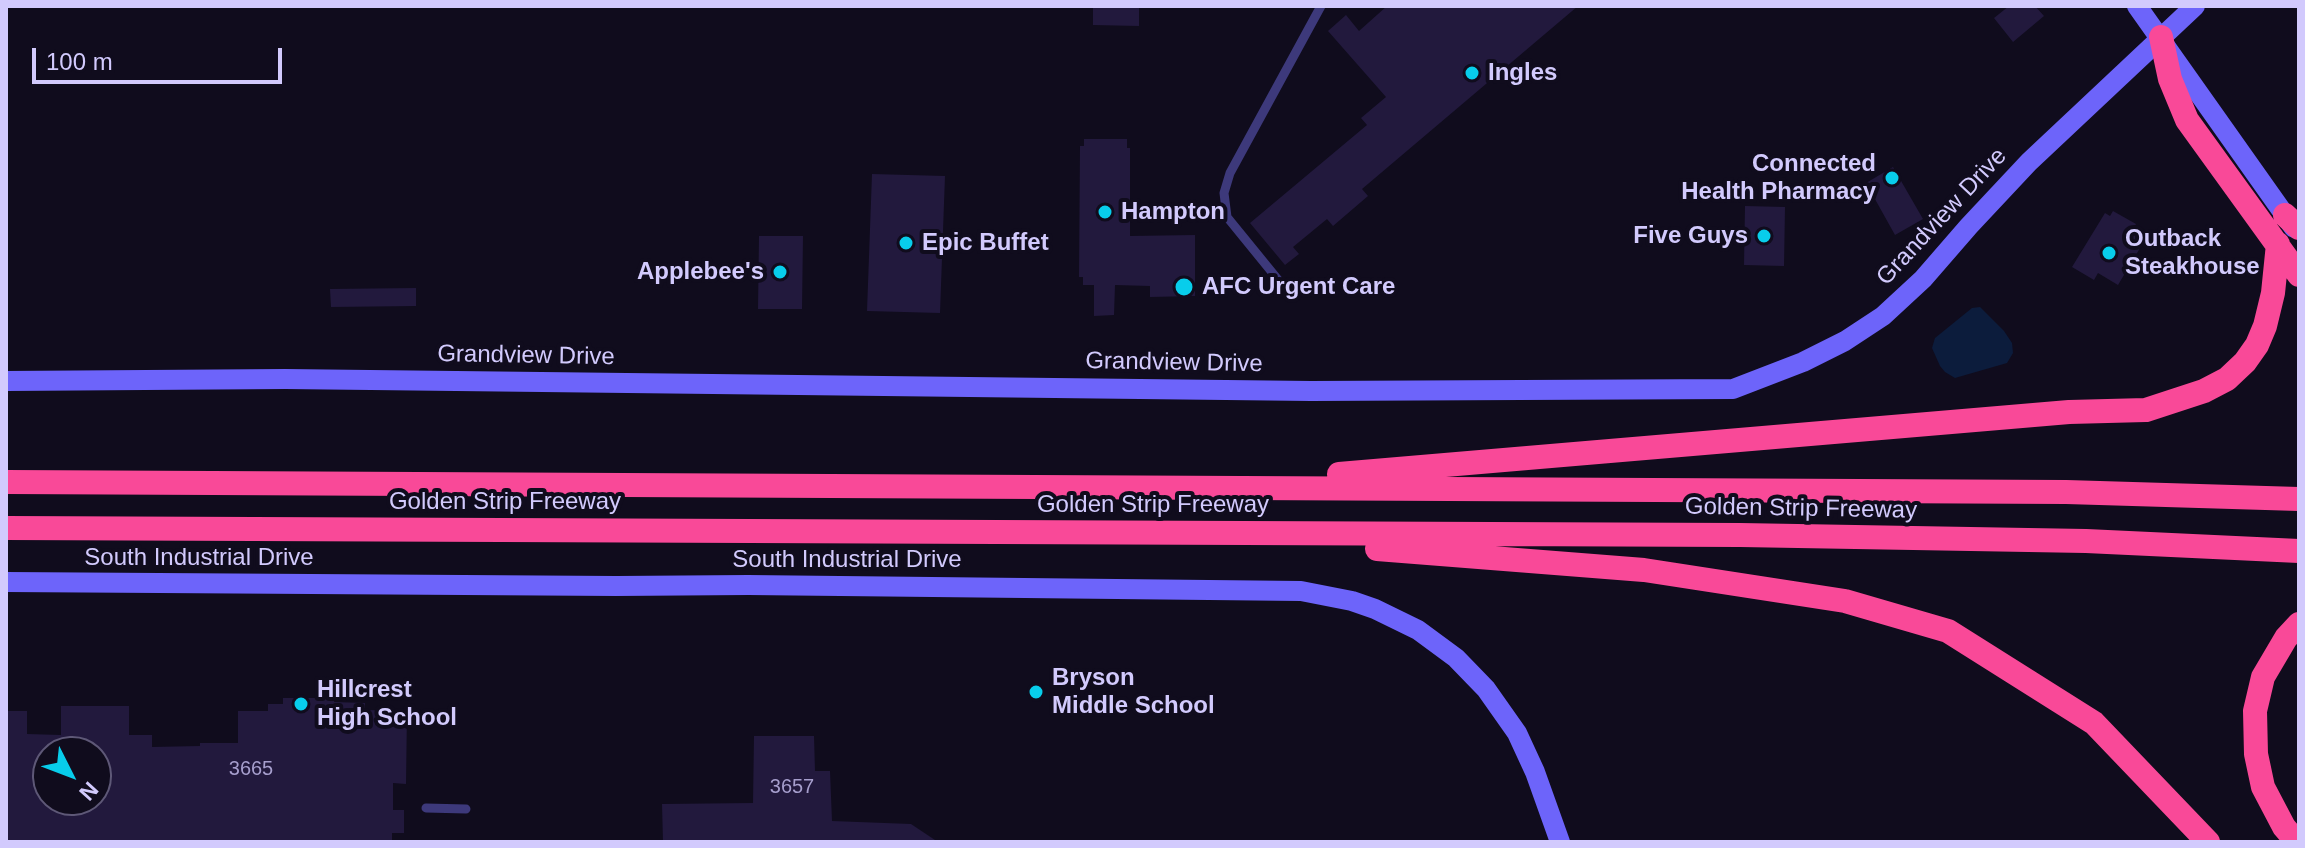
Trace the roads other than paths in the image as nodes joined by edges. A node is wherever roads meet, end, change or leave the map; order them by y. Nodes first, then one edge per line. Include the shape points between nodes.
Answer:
1 (1321, 6) edge
2 (2137, 6) edge
3 (2195, 6) edge
4 (2161, 37) junction
5 (2290, 231) edge
6 (2299, 275) edge
7 (1284, 287) dead end
8 (6, 381) edge
9 (6, 482) edge
10 (1189, 488) junction
11 (2299, 499) edge
12 (6, 528) edge
13 (1184, 533) junction
14 (2299, 551) edge
15 (6, 582) edge
16 (2299, 624) edge
17 (426, 808) dead end
18 (466, 809) dead end
19 (1560, 842) edge
20 (2208, 842) edge
21 (2297, 842) edge

1 - 7 lane via 1224,193 1227,217
2 - 4 main road
3 - 4 main road, Grandview Drive
4 - 5 highway via 2187,120
4 - 8 main road, Grandview Drive via 2029,162 1883,316 1803,362 1733,389 1299,391 285,379
5 - 6 highway
5 - 10 highway via 2265,326 2245,362 2204,391 2146,410 2069,412
9 - 10 highway, Golden Strip Freeway
10 - 11 highway, Golden Strip Freeway via 2066,492
12 - 13 highway, Golden Strip Freeway
13 - 14 highway, Golden Strip Freeway via 1755,535
13 - 20 highway via 1644,570 1845,601 1948,631 2094,723
15 - 19 main road, South Industrial Drive via 1301,591 1375,609 1418,630 1456,658 1517,733
16 - 21 highway via 2263,677 2255,711 2263,787
17 - 18 lane

